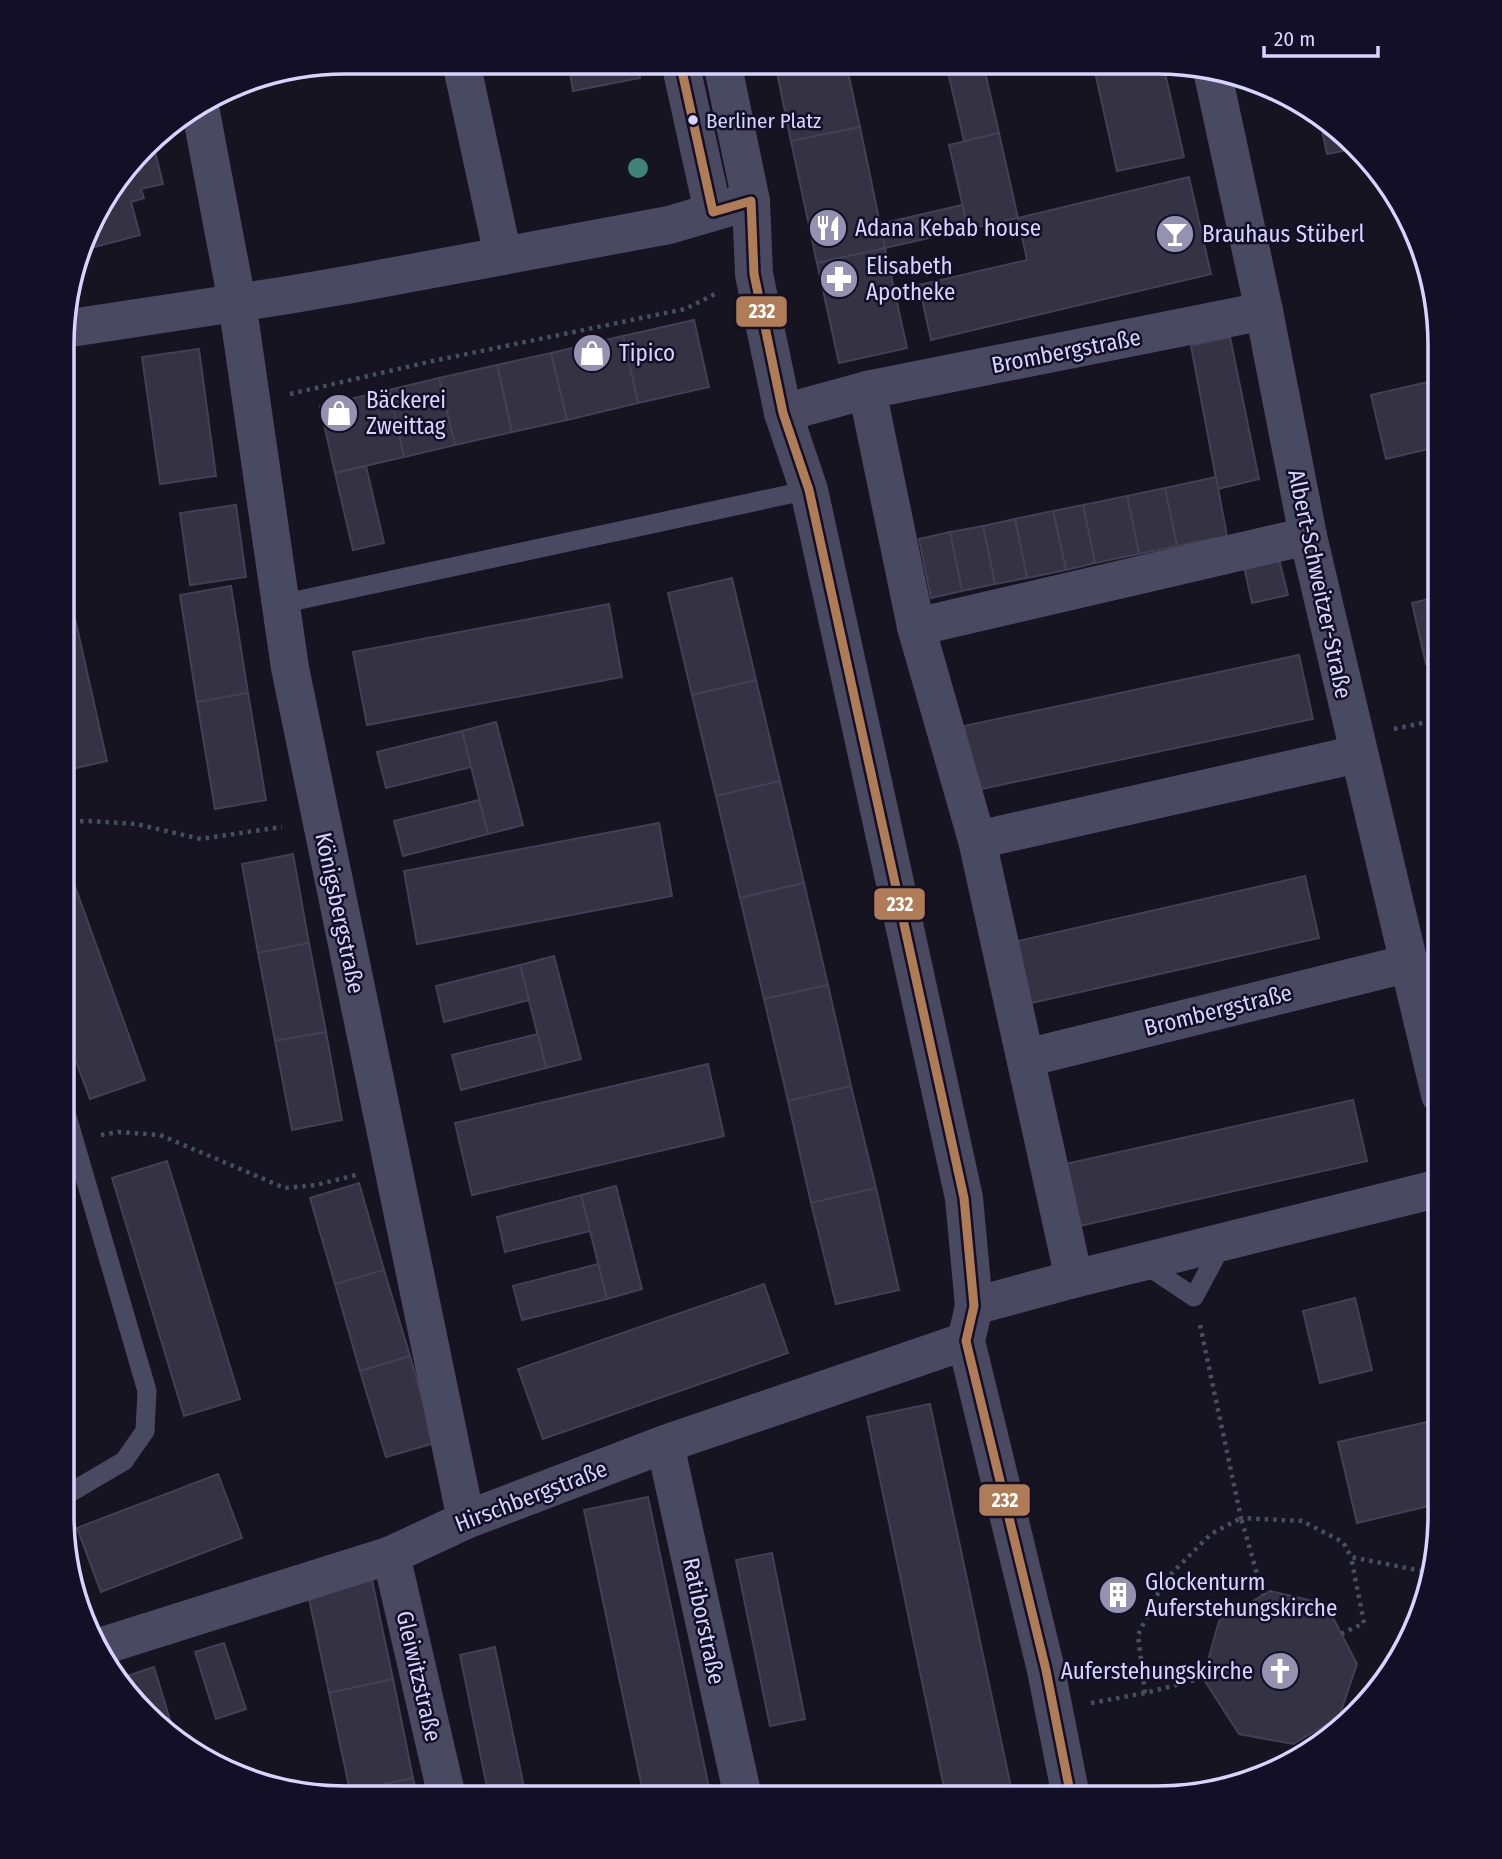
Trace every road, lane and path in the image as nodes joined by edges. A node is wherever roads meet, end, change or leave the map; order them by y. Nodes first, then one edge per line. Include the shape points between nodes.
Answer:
1 (464, 74) edge
2 (683, 74) edge
3 (725, 74) edge
4 (1214, 80) edge
5 (201, 115) edge
6 (751, 201) junction
7 (713, 212) junction
8 (503, 256) junction
9 (754, 274) junction
10 (237, 302) junction
11 (1264, 311) junction
12 (74, 327) edge
13 (867, 390) junction
14 (251, 403) junction
15 (783, 412) junction
16 (809, 490) junction
17 (1308, 536) junction
18 (281, 604) junction
19 (916, 627) junction
20 (1428, 723) edge
21 (1357, 746) junction
22 (321, 821) junction
23 (74, 822) edge
24 (977, 840) junction
25 (1410, 962) junction
26 (1428, 1042) edge
27 (1027, 1058) junction
28 (74, 1139) joint
29 (392, 1165) junction
30 (1428, 1191) edge
31 (1224, 1242) junction
32 (1141, 1262) junction
33 (1074, 1279) junction
34 (1194, 1297) junction
35 (970, 1324) junction
36 (665, 1444) junction
37 (74, 1490) edge
38 (1241, 1518) junction
39 (466, 1520) junction
40 (391, 1555) junction
41 (1351, 1557) junction
42 (1422, 1572) edge
43 (1263, 1595) dead end
44 (1341, 1634) dead end
45 (107, 1645) edge
46 (1203, 1678) dead end
47 (1145, 1693) junction
48 (1054, 1710) junction
49 (444, 1786) edge
50 (741, 1786) edge
51 (1069, 1786) edge

1 - 8 street
2 - 7 street
3 - 6 street
4 - 11 street, Albert-Schweitzer-Straße
5 - 10 street, Königsbergstraße
6 - 7 street
6 - 9 street
7 - 8 street via 669,225
8 - 10 street
9 - 14 path via 685,309
9 - 15 street
10 - 12 street
10 - 14 street, Königsbergstraße
11 - 13 street, Brombergstraße
11 - 17 street, Albert-Schweitzer-Straße
13 - 15 street, Brombergstraße
13 - 19 street
14 - 18 street, Königsbergstraße
15 - 16 street
16 - 18 lane
16 - 35 street via 964,1198
17 - 19 street
17 - 21 street, Albert-Schweitzer-Straße
18 - 22 street, Königsbergstraße
19 - 24 street
20 - 21 path
21 - 24 street
21 - 25 street, Albert-Schweitzer-Straße
22 - 23 path via 201,839 136,824
22 - 29 street, Königsbergstraße
24 - 27 street
25 - 26 street, Albert-Schweitzer-Straße
25 - 27 street, Brombergstraße
27 - 33 street
28 - 29 path via 118,1132 160,1135 285,1188 316,1185
28 - 37 lane via 147,1391 145,1431 124,1461
29 - 39 street, Königsbergstraße
30 - 31 street
31 - 32 street
31 - 34 lane
32 - 33 street
32 - 34 lane
33 - 35 street
34 - 38 path
35 - 36 street, Hirschbergstraße
35 - 48 street
36 - 39 street, Hirschbergstraße
36 - 50 street, Ratiborstraße
38 - 41 path via 1302,1521 1343,1542
38 - 43 path
38 - 47 path via 1211,1534 1164,1581 1138,1635
39 - 40 street, Hirschbergstraße
40 - 45 street, Hirschbergstraße
40 - 49 street, Gleiwitzstraße
41 - 42 path
41 - 44 path via 1364,1623
46 - 47 path
47 - 48 path
48 - 51 street

